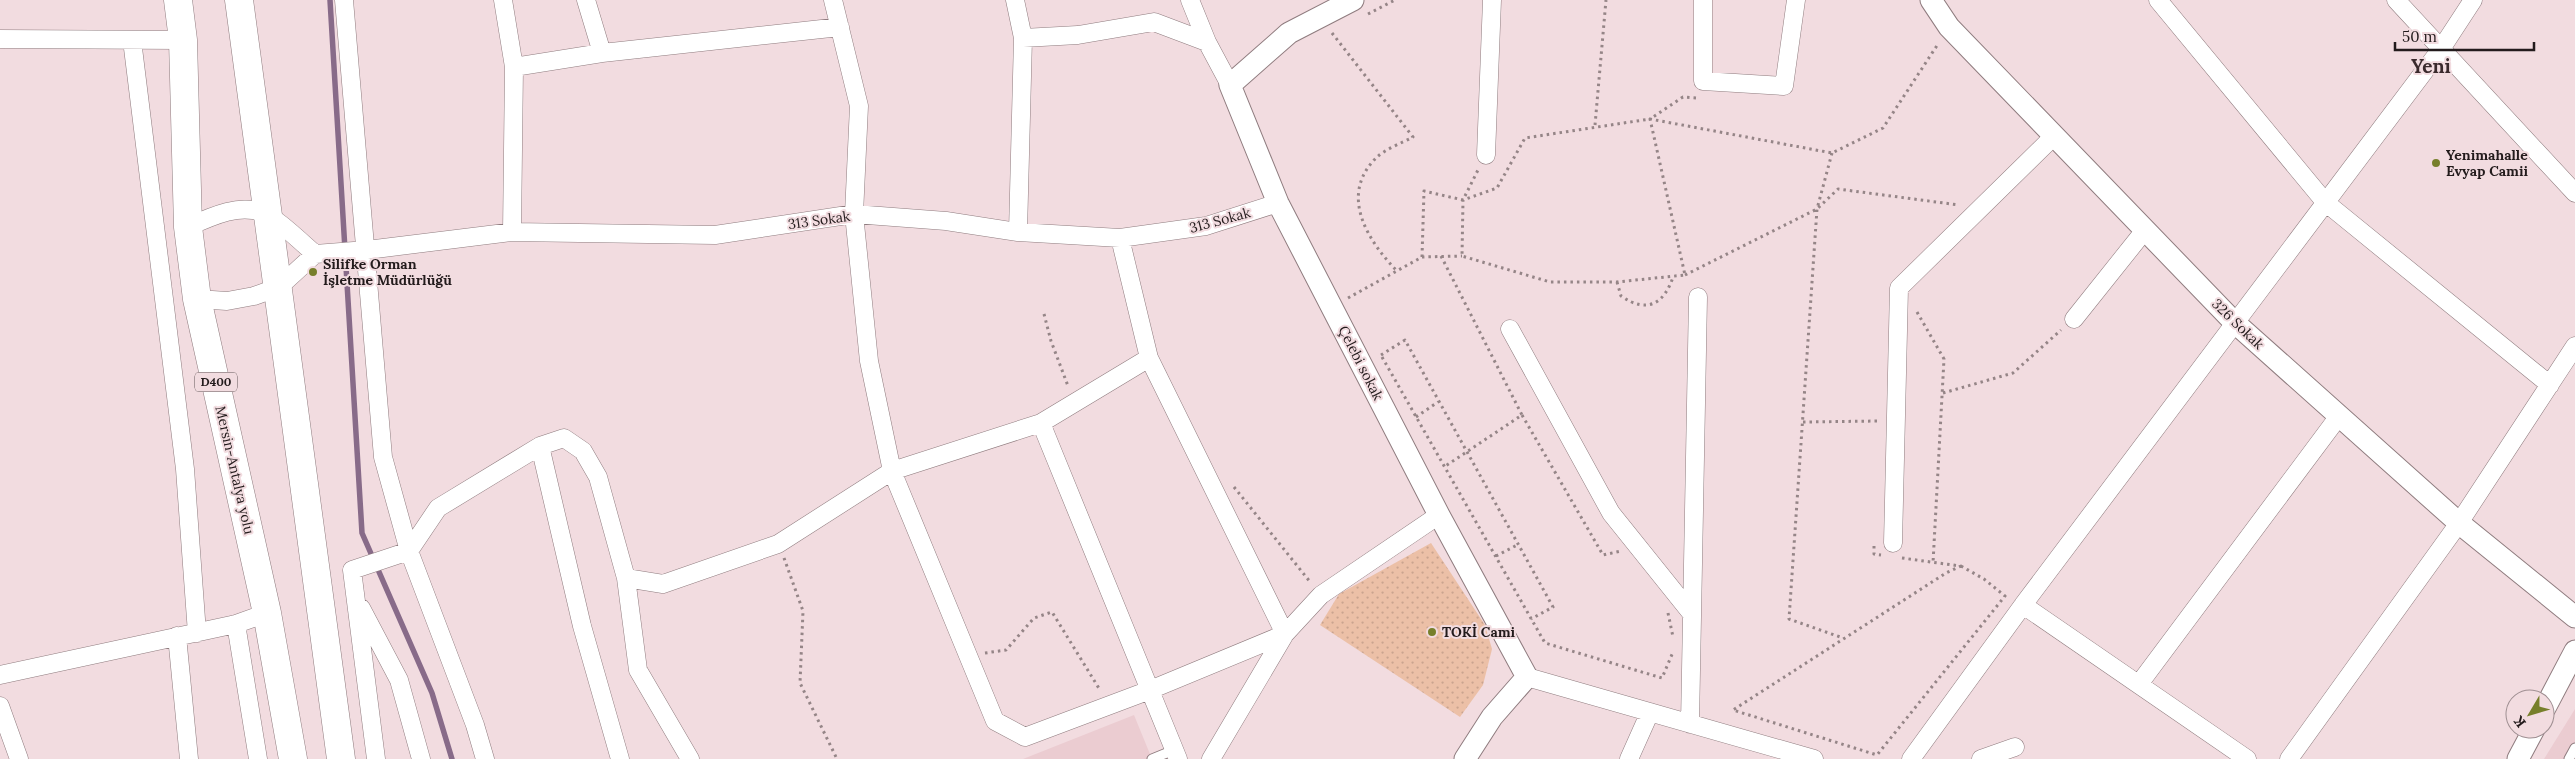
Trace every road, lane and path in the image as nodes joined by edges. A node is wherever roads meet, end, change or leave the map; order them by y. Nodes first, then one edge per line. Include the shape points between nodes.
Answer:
1 (178, 0) edge
2 (239, 0) edge
3 (344, 0) edge
4 (502, 0) edge
5 (586, 0) edge
6 (833, 0) edge
7 (1015, 0) edge
8 (1190, 0) edge
9 (1395, 0) edge
10 (1492, 0) edge
11 (1606, 0) edge
12 (1703, 0) edge
13 (1796, 0) edge
14 (1931, 0) edge
15 (2158, 0) edge
16 (2396, 0) edge
17 (2473, 0) edge
18 (1358, 8) edge
19 (1950, 27) junction
20 (840, 28) junction
21 (1340, 29) dead end
22 (1332, 33) junction
23 (1324, 37) dead end
24 (1023, 38) junction
25 (0, 39) edge
26 (132, 40) junction
27 (183, 40) junction
28 (1207, 42) junction
29 (2442, 49) junction
30 (602, 53) junction
31 (514, 68) junction
32 (1230, 85) junction
33 (1650, 119) junction
34 (1595, 125) junction
35 (2054, 136) junction
36 (1832, 154) junction
37 (1486, 155) joint
38 (2575, 193) edge
39 (1463, 200) junction
40 (2325, 202) junction
41 (1278, 203) junction
42 (1965, 205) dead end
43 (1817, 209) junction
44 (269, 214) junction
45 (854, 214) junction
46 (188, 227) junction
47 (2145, 230) junction
48 (512, 232) junction
49 (1018, 232) junction
50 (1120, 238) junction
51 (361, 250) junction
52 (322, 253) junction
53 (1442, 256) junction
54 (1462, 256) junction
55 (1422, 257) junction
56 (1397, 271) junction
57 (1685, 275) junction
58 (1673, 277) junction
59 (1617, 282) junction
60 (279, 287) junction
61 (1344, 289) dead end
62 (1698, 297) dead end
63 (197, 298) junction
64 (1348, 298) junction
65 (1353, 306) dead end
66 (1917, 312) dead end
67 (1044, 314) dead end
68 (2074, 318) joint
69 (2234, 322) junction
70 (1510, 329) dead end
71 (2575, 346) edge
72 (1376, 347) dead end
73 (1380, 355) junction
74 (1149, 358) junction
75 (2550, 385) junction
76 (1943, 393) junction
77 (1075, 402) junction
78 (1438, 402) junction
79 (1522, 415) junction
80 (2339, 416) junction
81 (1416, 417) junction
82 (1041, 423) junction
83 (540, 446) junction
84 (1466, 452) junction
85 (1444, 466) junction
86 (892, 471) junction
87 (1228, 480) dead end
88 (1439, 515) junction
89 (2459, 524) junction
90 (1893, 543) dead end
91 (778, 544) junction
92 (1518, 544) junction
93 (1625, 550) dead end
94 (409, 551) junction
95 (1496, 556) junction
96 (1933, 563) dead end
97 (626, 578) junction
98 (355, 596) junction
99 (1321, 596) junction
100 (2023, 605) junction
101 (1668, 610) dead end
102 (267, 613) junction
103 (1692, 614) junction
104 (2575, 617) edge
105 (1531, 619) junction
106 (236, 624) junction
107 (197, 633) junction
108 (1285, 634) junction
109 (177, 636) junction
110 (1673, 638) dead end
111 (1844, 639) junction
112 (1675, 648) dead end
113 (2575, 651) edge
114 (968, 655) junction
115 (0, 675) edge
116 (1527, 677) junction
117 (2138, 684) junction
118 (2555, 689) edge
119 (1150, 690) junction
120 (1109, 705) junction
121 (0, 706) edge
122 (1650, 712) junction
123 (1690, 724) junction
124 (2529, 739) edge
125 (2015, 747) dead end
126 (2575, 748) edge
127 (1176, 754) edge
128 (1794, 756) edge
129 (616, 758) edge
130 (19, 759) edge
131 (189, 759) edge
132 (258, 759) edge
133 (293, 759) edge
134 (341, 759) edge
135 (376, 759) edge
136 (421, 759) edge
137 (485, 759) edge
138 (690, 759) edge
139 (837, 759) edge
140 (1152, 759) edge
141 (1210, 759) edge
142 (1465, 759) edge
143 (1629, 759) edge
144 (1814, 759) edge
145 (1911, 759) edge
146 (1980, 759) edge
147 (2247, 759) edge
148 (2289, 759) edge
149 (2518, 759) edge
150 (2569, 759) edge

1 - 27 highway, Mersin-Antalya yolu / D400
2 - 44 highway
3 - 51 street
4 - 31 street
5 - 30 street
6 - 20 street
7 - 24 street
8 - 28 street
9 - 18 path
10 - 37 street
11 - 34 path
12 - 13 street via 1703,82 1784,86
14 - 19 street, 326 Sokak
15 - 40 street
16 - 29 street
17 - 29 street
18 - 32 street via 1289,33
19 - 35 street, 326 Sokak
19 - 36 path via 1883,128
20 - 30 street
20 - 45 street via 859,106
21 - 22 path
22 - 23 path
22 - 56 path via 1413,137 1377,156 1364,174 1358,200 1362,223 1382,255
24 - 28 street via 1078,35 1154,22
24 - 49 street
25 - 26 street
26 - 27 street
26 - 107 street via 185,469
27 - 46 highway, Mersin-Antalya yolu / D400
28 - 32 street
29 - 38 street
29 - 40 street
30 - 31 street
31 - 48 street
32 - 41 street, Çelebi sokak
33 - 34 path
33 - 36 path
33 - 57 path
34 - 39 path via 1525,138 1497,188
35 - 47 street, 326 Sokak
35 - 90 street via 1898,288
36 - 43 path
37 - 39 path
39 - 54 path
39 - 55 path via 1424,191
40 - 69 street
40 - 75 street
41 - 50 street, 313 Sokak via 1206,226
41 - 88 street, Çelebi sokak
42 - 43 path via 1838,189
43 - 57 path
43 - 111 path via 1789,619
44 - 46 street via 248,208 219,212
44 - 52 street
44 - 60 highway
45 - 48 street, 313 Sokak via 715,235
45 - 49 street, 313 Sokak via 946,221
45 - 86 street via 869,361
46 - 63 highway, Mersin-Antalya yolu / D400
47 - 68 street
47 - 69 street, 326 Sokak
48 - 51 street, 313 Sokak
49 - 50 street, 313 Sokak
50 - 74 street
51 - 52 street, 313 Sokak
51 - 94 street via 382,457
52 - 60 street
53 - 54 path
53 - 55 path
53 - 79 path
54 - 59 path via 1550,282
55 - 56 path
56 - 64 path
57 - 58 path
58 - 59 path
58 - 59 path via 1660,302 1648,305 1636,305 1622,296
60 - 63 street via 226,301
60 - 134 highway
61 - 64 path
62 - 103 street
63 - 102 highway, Mersin-Antalya yolu / D400
64 - 65 path
66 - 76 path via 1944,359
67 - 77 path
68 - 76 path via 2013,373
69 - 80 street, 326 Sokak
69 - 100 street
70 - 103 street via 1611,513
71 - 75 street
72 - 73 path
73 - 78 path via 1405,340
73 - 81 path
74 - 77 street
74 - 108 street
75 - 89 street
76 - 96 path
77 - 82 street
78 - 81 path
78 - 84 path
79 - 84 path
79 - 93 path via 1603,555
80 - 89 street, 326 Sokak
80 - 117 street
81 - 85 path
82 - 86 street
82 - 119 street
83 - 94 street via 438,508
83 - 97 street via 564,438 584,451 598,477
83 - 129 street
84 - 85 path
84 - 92 path
85 - 95 path
86 - 91 street
86 - 114 street
87 - 99 path
88 - 99 street
88 - 116 street, Çelebi sokak
89 - 104 street, 326 Sokak
89 - 148 street
91 - 97 street via 663,584
91 - 139 path via 803,611 800,683
92 - 95 path
92 - 105 path via 1553,607
94 - 98 street via 352,570
94 - 137 street
95 - 105 path
97 - 138 street via 638,670
98 - 135 street
98 - 136 street via 399,680
99 - 108 street
100 - 117 street
100 - 145 street
101 - 110 path
102 - 106 street
102 - 133 highway, Mersin-Antalya yolu / D400
103 - 123 street
105 - 112 path via 1546,643 1662,678
106 - 107 street
106 - 132 street
107 - 109 street
108 - 119 street
108 - 141 street
109 - 115 street
109 - 131 street
111 - 111 path via 1733,710 1877,755 2005,596 1984,578 1961,566
113 - 118 street
114 - 120 street via 995,721 1025,737
114 - 120 path via 1006,650 1034,618 1052,612
116 - 122 street
116 - 142 street via 1492,717
117 - 147 street
119 - 120 street
119 - 127 street
121 - 130 street
122 - 123 street
122 - 143 street
123 - 128 street
124 - 149 street
125 - 146 street
126 - 150 lane
127 - 140 lane
128 - 144 street

